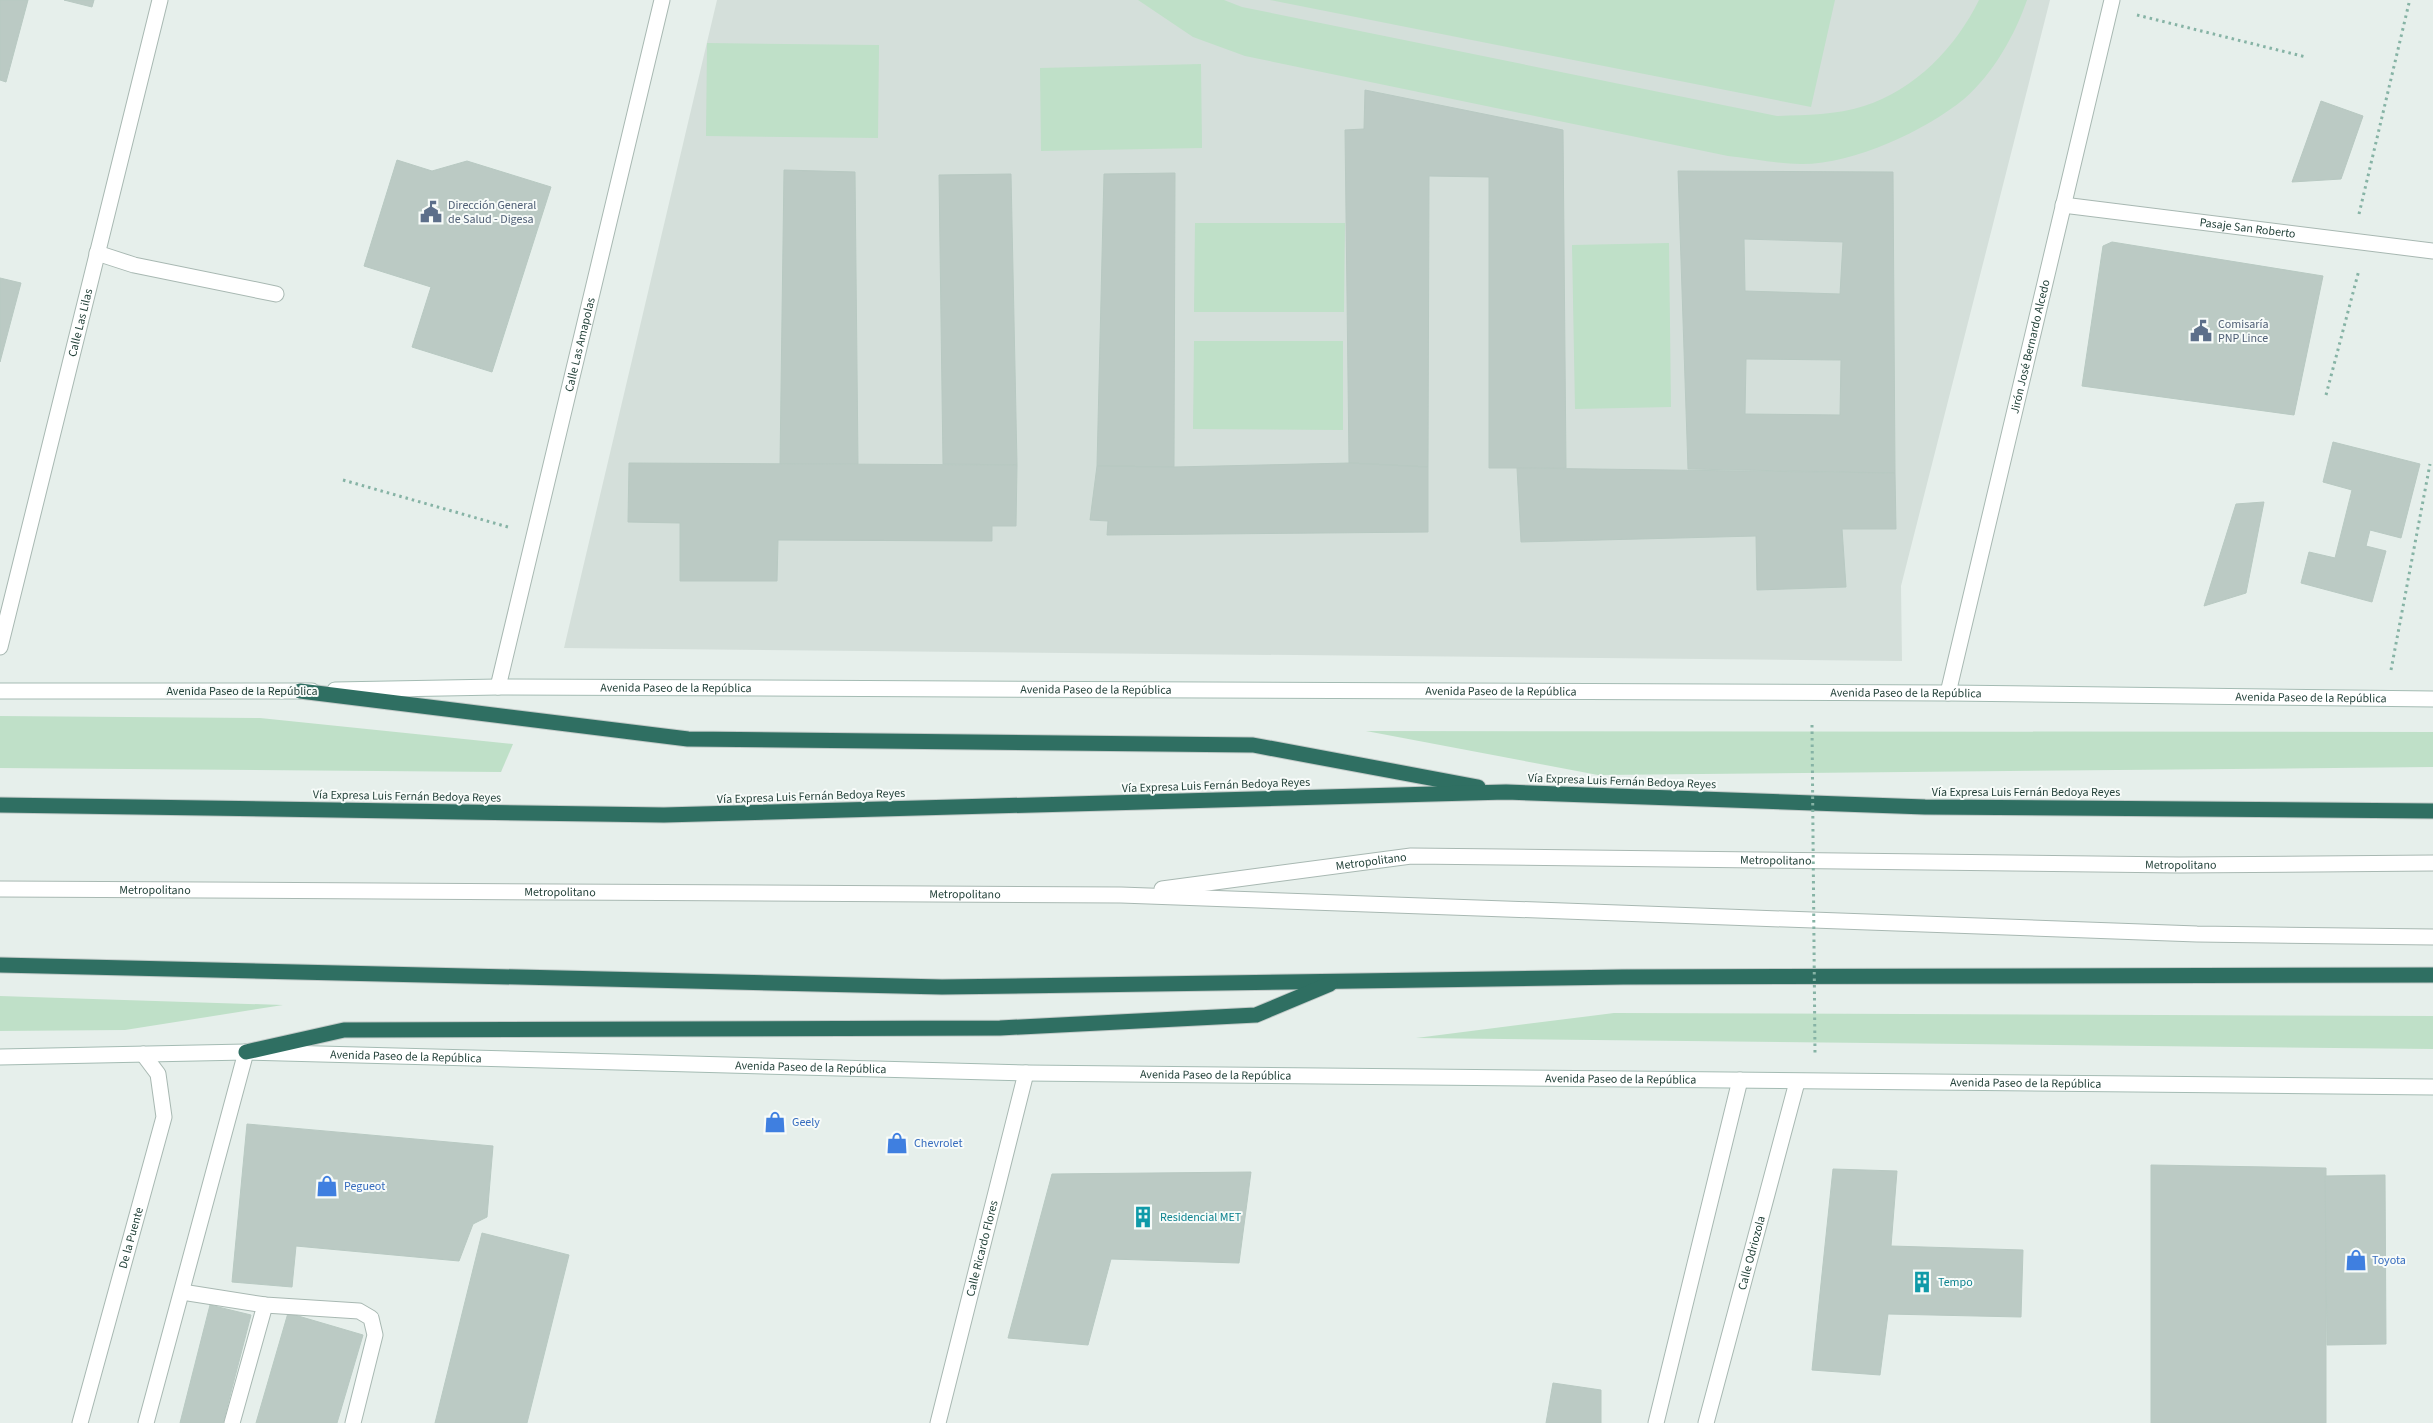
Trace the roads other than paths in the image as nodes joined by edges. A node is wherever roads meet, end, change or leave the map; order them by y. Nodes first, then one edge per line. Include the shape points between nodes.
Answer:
1 (160, 0) edge
2 (662, 0) edge
3 (2111, 5) edge
4 (2063, 205) junction
5 (2433, 251) edge
6 (97, 253) junction
7 (276, 294) dead end
8 (0, 647) edge
9 (498, 687) junction
10 (0, 691) edge
11 (300, 691) junction
12 (1948, 693) junction
13 (2433, 699) edge
14 (1506, 792) junction
15 (0, 805) edge
16 (2433, 811) edge
17 (2433, 863) edge
18 (0, 889) edge
19 (1121, 895) junction
20 (2433, 937) edge
21 (0, 964) edge
22 (2433, 974) edge
23 (1338, 980) junction
24 (246, 1052) junction
25 (143, 1054) junction
26 (0, 1057) edge
27 (1026, 1073) junction
28 (1740, 1080) junction
29 (1797, 1082) junction
30 (2433, 1087) edge
31 (182, 1292) junction
32 (265, 1305) junction
33 (80, 1423) edge
34 (146, 1423) edge
35 (232, 1423) edge
36 (353, 1423) edge
37 (938, 1423) edge
38 (1656, 1423) edge
39 (1706, 1423) edge

1 - 6 main road, Calle Las Lilas
2 - 9 main road, Calle Las Amapolas
3 - 4 main road, Jirón José Bernardo Alcedo
4 - 5 main road, Pasaje San Roberto
4 - 12 main road, Jirón José Bernardo Alcedo
6 - 7 main road via 134,265
6 - 8 main road, Calle Las Lilas
9 - 11 main road, Avenida Paseo de la República
9 - 12 main road, Avenida Paseo de la República
10 - 11 main road, Avenida Paseo de la República
11 - 14 highway via 688,739 1253,745
12 - 13 main road, Avenida Paseo de la República
14 - 15 highway, Vía Expresa Luis Fernán Bedoya Reyes via 664,815
14 - 16 highway, Vía Expresa Luis Fernán Bedoya Reyes via 1925,807
17 - 19 main road, Metropolitano via 2179,864 1411,856
18 - 19 main road, Metropolitano
19 - 20 main road, Metropolitano via 2197,934
21 - 23 highway via 942,986
22 - 23 highway
23 - 24 highway via 1256,1015 1000,1028 344,1030
24 - 25 main road, Avenida Paseo de la República
24 - 27 main road, Avenida Paseo de la República
24 - 31 main road
25 - 26 main road, Avenida Paseo de la República
25 - 33 main road, De la Puente via 158,1074 164,1117
27 - 28 main road, Avenida Paseo de la República
27 - 37 main road, Calle Ricardo Flores
28 - 29 main road, Avenida Paseo de la República
28 - 38 main road
29 - 30 main road, Avenida Paseo de la República
29 - 39 main road, Calle Odriozola
31 - 32 main road
31 - 34 main road
32 - 35 main road
32 - 36 main road via 360,1311 371,1318 375,1335

